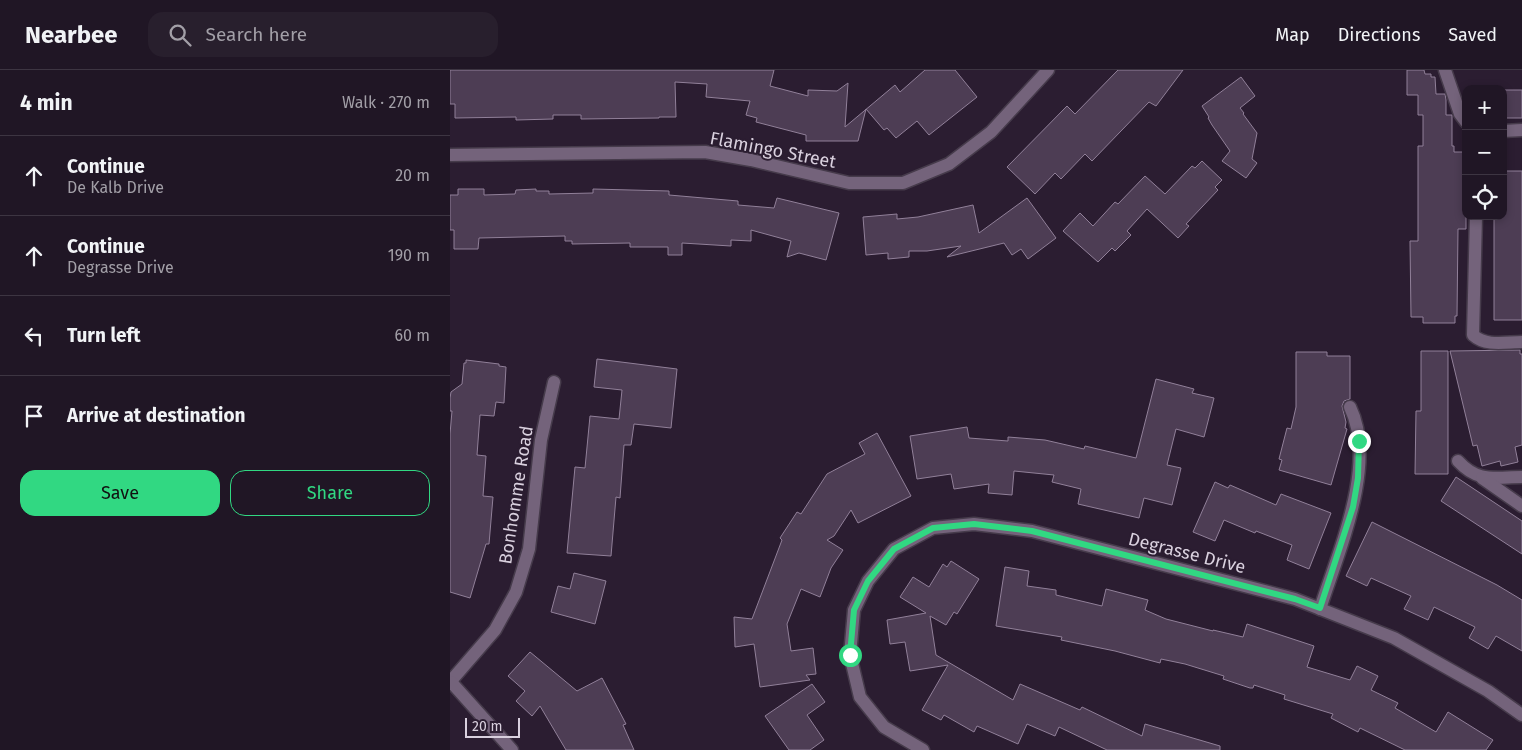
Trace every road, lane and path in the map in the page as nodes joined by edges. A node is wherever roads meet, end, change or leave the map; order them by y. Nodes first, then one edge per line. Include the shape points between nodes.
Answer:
1 (1048, 70) edge
2 (1445, 70) edge
3 (1462, 117) edge
4 (1522, 130) edge
5 (1507, 131) edge
6 (450, 155) edge
7 (1476, 220) edge
8 (1522, 342) edge
9 (554, 382) dead end
10 (1350, 407) dead end
11 (1458, 461) dead end
12 (1522, 477) edge
13 (1482, 478) junction
14 (1522, 506) edge
15 (1320, 608) junction
16 (450, 682) edge
17 (1522, 715) edge
18 (512, 750) edge
19 (923, 750) edge

1 - 6 street, Flamingo Street via 991,132 949,164 903,182 849,183 705,152
2 - 3 street
4 - 5 street
7 - 8 street via 1473,335 1492,343
9 - 16 street, Bonhomme Road via 541,440 529,549 516,592 495,630
10 - 15 street via 1356,419 1359,441 1358,478 1353,507
11 - 13 street via 1467,471
12 - 13 street
13 - 14 street
15 - 17 street, Degrasse Drive via 1394,638 1488,691
15 - 19 street, Degrasse Drive via 1032,531 974,524 933,528 894,549 868,581 854,610 850,655 860,697 884,727
16 - 18 street

